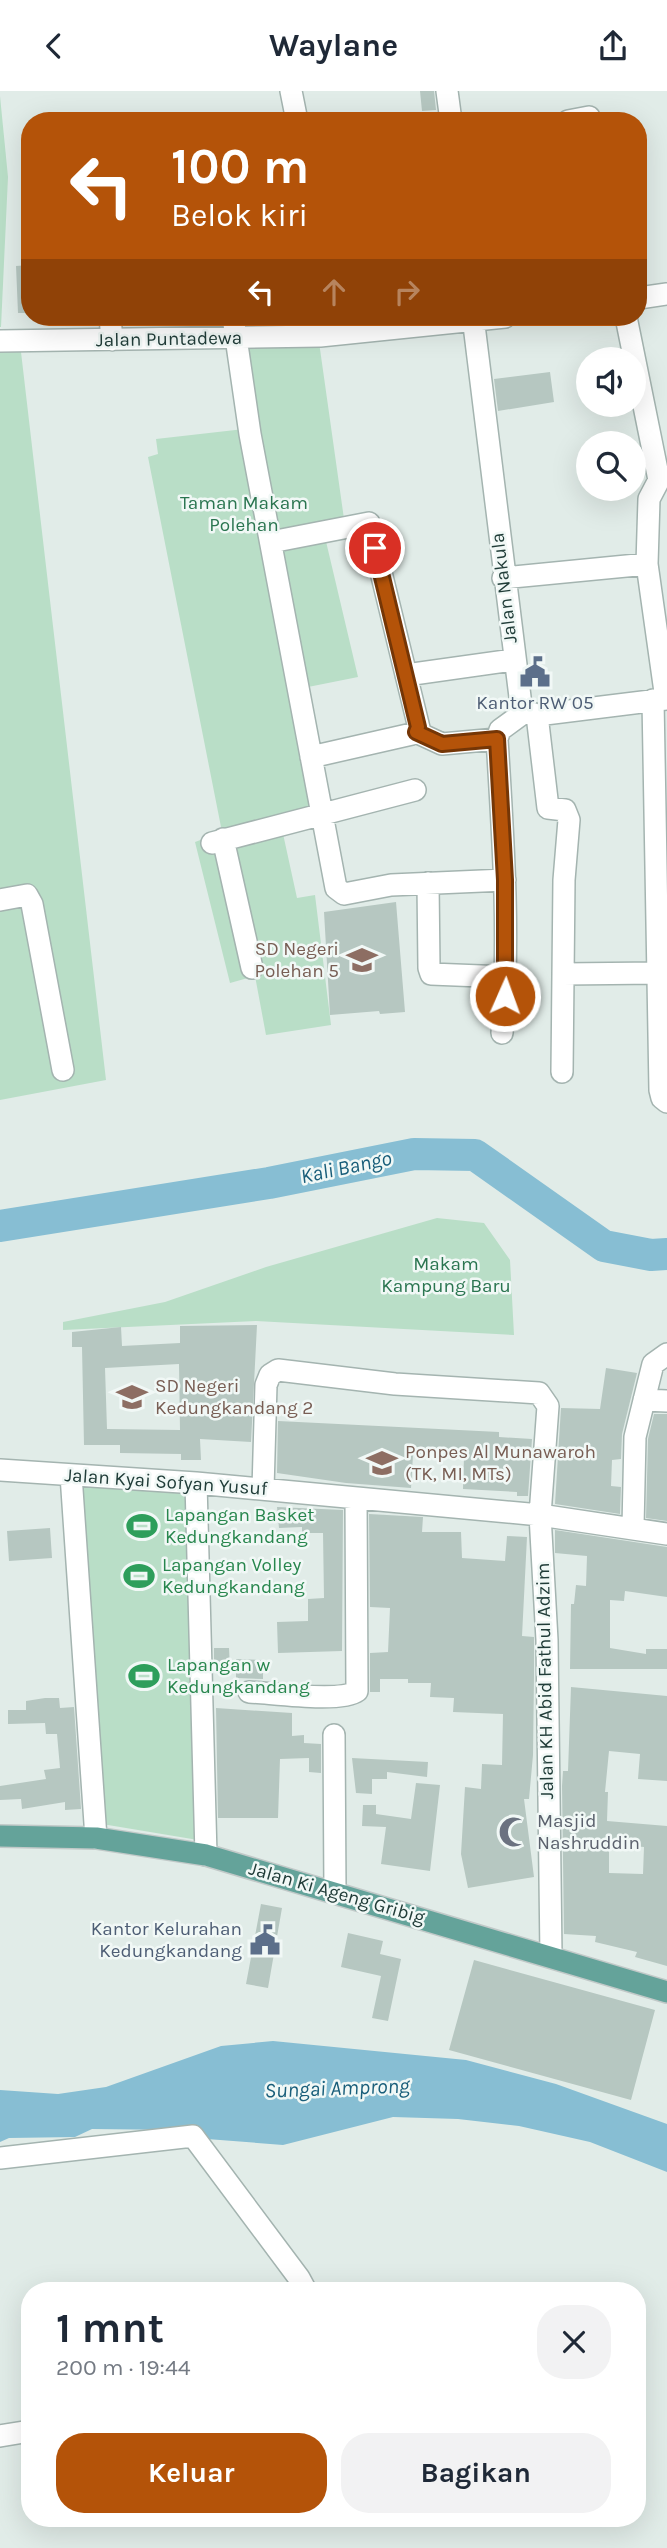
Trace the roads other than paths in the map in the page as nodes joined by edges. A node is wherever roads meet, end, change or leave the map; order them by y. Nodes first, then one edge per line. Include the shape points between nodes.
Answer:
1 (291, 91) edge
2 (447, 91) edge
3 (295, 112) edge
4 (450, 112) edge
5 (667, 294) edge
6 (647, 296) edge
7 (111, 326) edge
8 (320, 326) edge
9 (474, 326) edge
10 (628, 326) edge
11 (234, 327) edge
12 (112, 340) junction
13 (0, 341) edge
14 (271, 542) junction
15 (647, 564) junction
16 (503, 578) junction
17 (513, 660) junction
18 (406, 675) junction
19 (662, 700) edge
20 (532, 713) junction
21 (416, 732) junction
22 (497, 739) junction
23 (310, 757) junction
24 (415, 790) dead end
25 (320, 813) junction
26 (505, 880) junction
27 (428, 883) junction
28 (0, 900) edge
29 (252, 968) dead end
30 (658, 972) junction
31 (563, 974) junction
32 (506, 977) junction
33 (502, 1033) dead end
34 (63, 1069) dead end
35 (562, 1072) dead end
36 (667, 1102) edge
37 (667, 1355) edge
38 (644, 1400) junction
39 (667, 1402) edge
40 (0, 1470) edge
41 (71, 1475) junction
42 (196, 1483) junction
43 (263, 1489) junction
44 (356, 1498) junction
45 (540, 1515) junction
46 (633, 1527) junction
47 (667, 1534) edge
48 (249, 1692) dead end
49 (334, 1735) dead end
50 (0, 1836) edge
51 (96, 1838) junction
52 (206, 1855) junction
53 (335, 1892) junction
54 (551, 1956) junction
55 (667, 1992) edge
56 (0, 2158) edge
57 (301, 2282) edge
58 (21, 2432) edge
59 (0, 2436) edge

1 - 3 street
2 - 4 street
5 - 6 street
7 - 12 street
8 - 11 street, Jalan Puntadewa
9 - 16 street, Jalan Nakula
10 - 15 street via 659,479 649,499
11 - 12 street, Jalan Puntadewa
11 - 14 street
12 - 13 street, Jalan Puntadewa
14 - 18 street via 369,523
14 - 23 street
15 - 16 street
15 - 19 street
16 - 17 street, Jalan Nakula
17 - 18 street
17 - 20 street, Jalan Nakula via 521,705
18 - 21 street
19 - 20 street
19 - 30 street
20 - 22 street via 500,730
20 - 31 street, Jalan Nakula via 548,808 565,810 569,820
21 - 22 street via 442,744
21 - 23 street
22 - 26 street
23 - 25 street
24 - 25 street
25 - 27 street via 339,893
25 - 29 street via 217,841
26 - 27 street
26 - 32 street
27 - 32 street via 431,974
28 - 34 street via 27,895 32,904
30 - 31 street
30 - 36 street via 660,1090
31 - 35 street
32 - 33 street
37 - 38 street via 653,1364
38 - 39 street
38 - 46 street via 635,1437
40 - 41 street, Jalan Kyai Sofyan Yusuf
41 - 42 street, Jalan Kyai Sofyan Yusuf
41 - 51 street
42 - 43 street, Jalan Kyai Sofyan Yusuf
42 - 52 street
43 - 44 street, Jalan Kyai Sofyan Yusuf
43 - 45 street, Jalan KH Abid Fathul Adzim via 266,1385 278,1370 395,1384 539,1392 548,1406
44 - 45 street, Jalan Kyai Sofyan Yusuf
44 - 48 street via 357,1691 331,1696
45 - 46 street, Jalan Kyai Sofyan Yusuf
45 - 54 street, Jalan KH Abid Fathul Adzim via 547,1640
46 - 47 street, Jalan Kyai Sofyan Yusuf
49 - 53 street
50 - 51 main road, Jalan Ki Ageng Gribig
51 - 52 main road, Jalan Ki Ageng Gribig
52 - 53 main road, Jalan Ki Ageng Gribig
53 - 54 main road, Jalan Ki Ageng Gribig
54 - 55 main road, Jalan Ki Ageng Gribig
56 - 57 street via 193,2136
58 - 59 street

